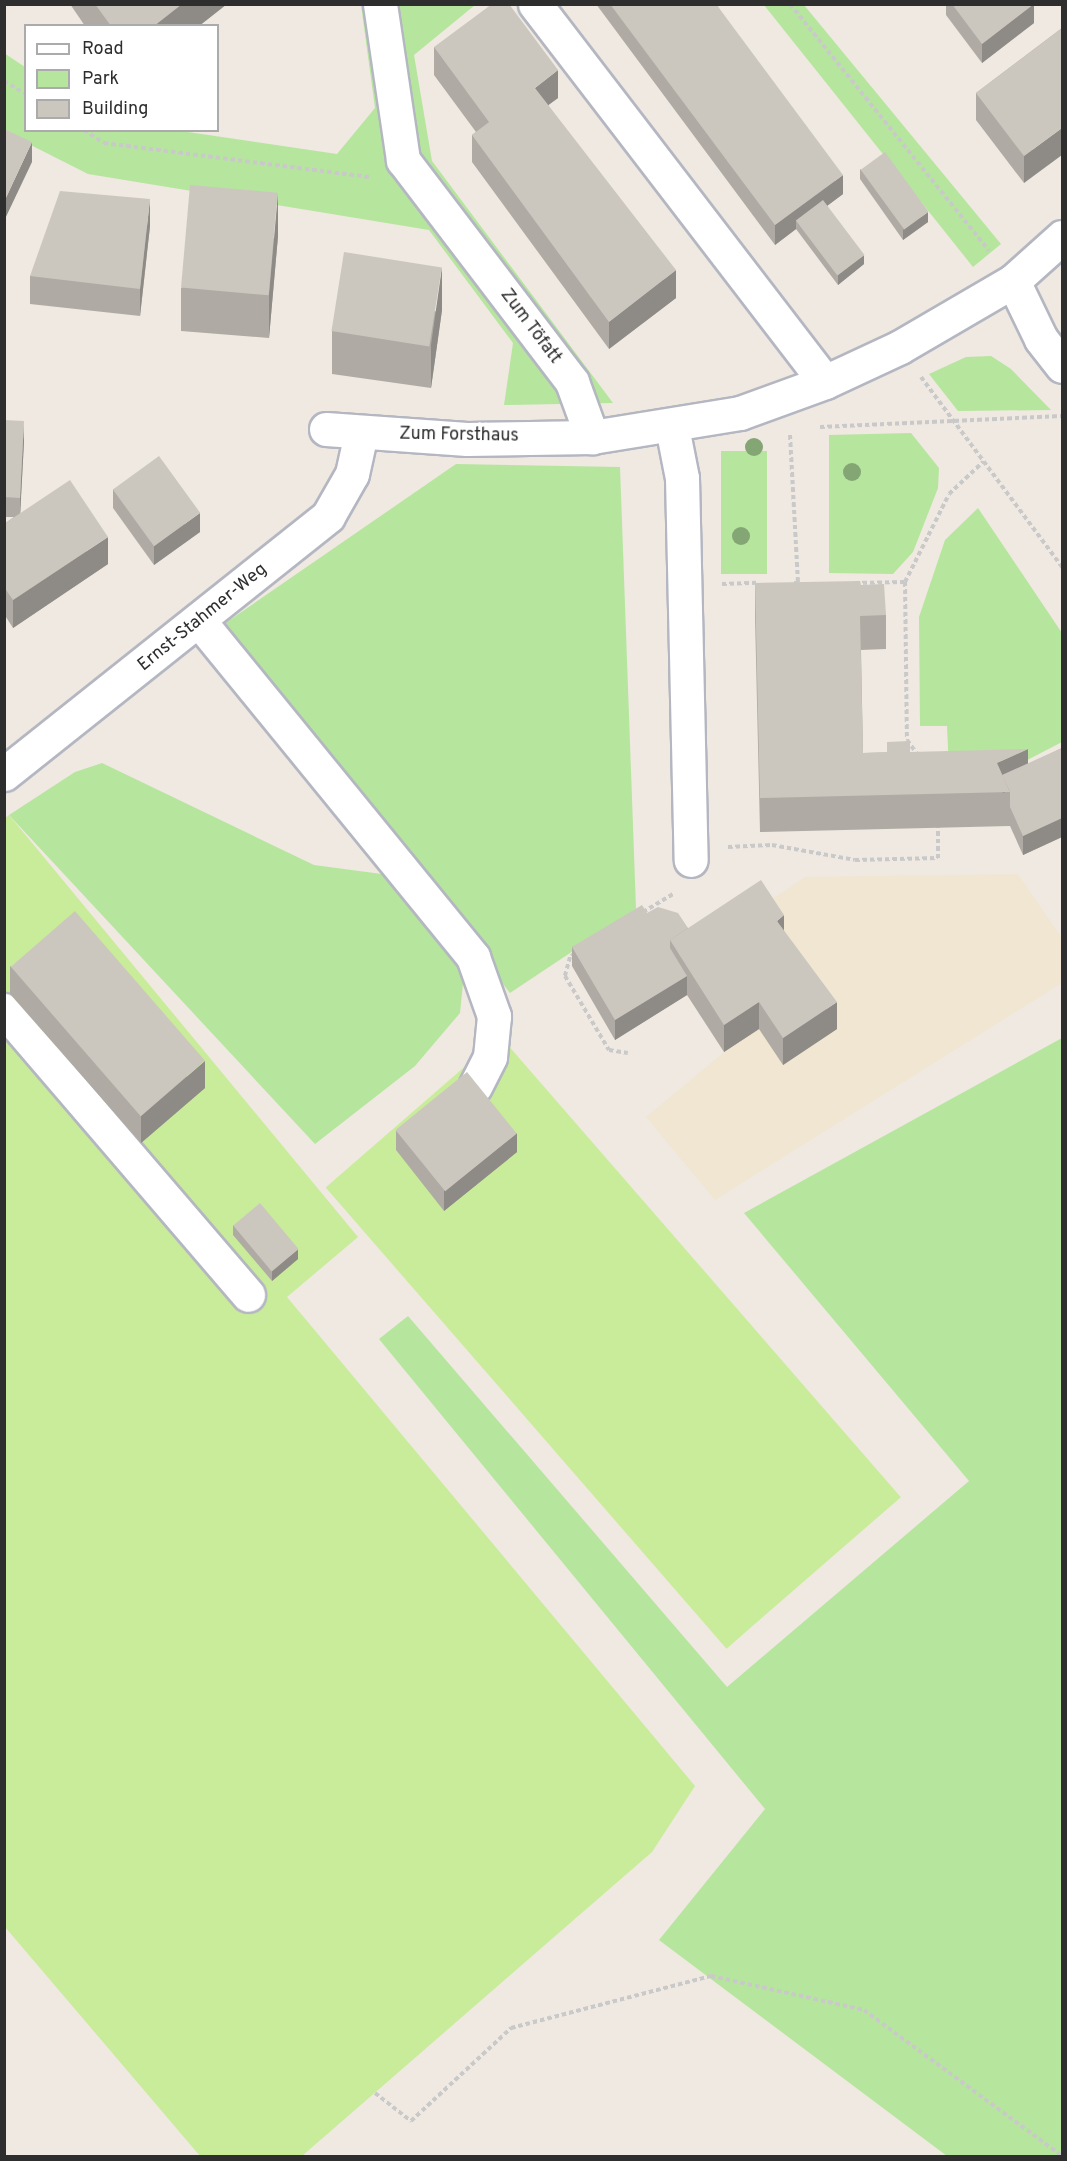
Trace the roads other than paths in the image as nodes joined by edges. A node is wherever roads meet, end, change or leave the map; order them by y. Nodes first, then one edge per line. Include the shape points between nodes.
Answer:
1 (380, 4) edge
2 (535, 4) edge
3 (1062, 237) edge
4 (1013, 280) junction
5 (1062, 366) edge
6 (825, 382) junction
7 (672, 427) junction
8 (326, 429) dead end
9 (361, 433) junction
10 (592, 437) junction
11 (200, 622) junction
12 (4, 774) edge
13 (691, 860) road end
14 (4, 1010) edge
15 (475, 1086) edge
16 (248, 1295) dead end

1 - 10 street, Zum Töfatt via 403,160 572,382
2 - 6 street
3 - 4 street
4 - 5 street via 1041,339
4 - 6 street via 900,347
6 - 7 street via 740,413
7 - 10 street
7 - 13 street via 682,478
8 - 9 street, Zum Forsthaus
9 - 10 street, Zum Forsthaus via 468,439
9 - 11 street, Ernst-Stahmer-Weg via 352,474 328,516
11 - 12 street, Ernst-Stahmer-Weg
11 - 15 street via 473,957 494,1016 490,1057
14 - 16 street

